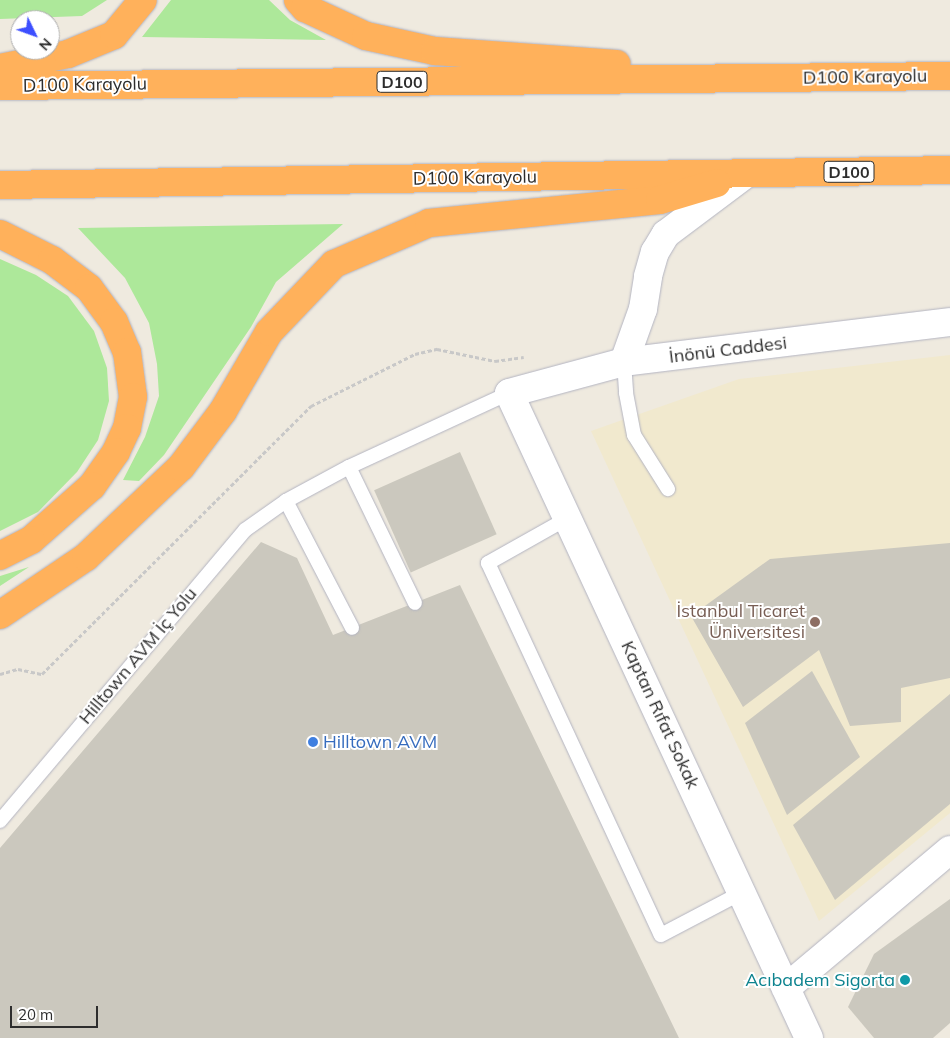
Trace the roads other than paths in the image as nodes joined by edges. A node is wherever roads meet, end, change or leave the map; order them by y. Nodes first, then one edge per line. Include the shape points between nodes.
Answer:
1 (142, 0) edge
2 (298, 0) edge
3 (0, 68) edge
4 (950, 76) edge
5 (803, 78) junction
6 (0, 86) edge
7 (950, 170) edge
8 (747, 173) junction
9 (0, 186) edge
10 (0, 234) edge
11 (950, 322) edge
12 (624, 362) junction
13 (509, 393) junction
14 (349, 467) junction
15 (668, 489) dead end
16 (286, 501) junction
17 (568, 518) junction
18 (0, 556) edge
19 (415, 603) dead end
20 (0, 615) edge
21 (352, 628) dead end
22 (0, 821) edge
23 (950, 850) edge
24 (743, 892) junction
25 (786, 988) junction
26 (809, 1038) edge

1 - 3 highway via 114,34 68,54
2 - 5 highway via 305,8 366,36 435,51
4 - 5 highway, D100 Karayolu / D100
5 - 6 highway, D100 Karayolu / D100
7 - 8 highway, D100 Karayolu / D100
8 - 9 highway, D100 Karayolu / D100
8 - 12 street via 666,234 648,276 643,308
8 - 20 highway via 660,200 429,223 334,264 269,332 223,411 181,467 86,557
10 - 18 highway via 52,260 89,288 114,322 127,352 133,396 128,428 92,486 31,540
11 - 12 street, İnönü Caddesi
12 - 13 street, İnönü Caddesi
12 - 15 lane via 634,435
13 - 14 lane, Hilltown AVM İç Yolu
13 - 17 street, Kaptan Rıfat Sokak
14 - 16 lane, Hilltown AVM İç Yolu
14 - 19 lane
16 - 21 lane
16 - 22 lane, Hilltown AVM İç Yolu via 245,530
17 - 24 street, Kaptan Rıfat Sokak
17 - 24 lane via 488,563 661,935
23 - 25 street
24 - 25 street, Kaptan Rıfat Sokak
25 - 26 street, Kaptan Rıfat Sokak

